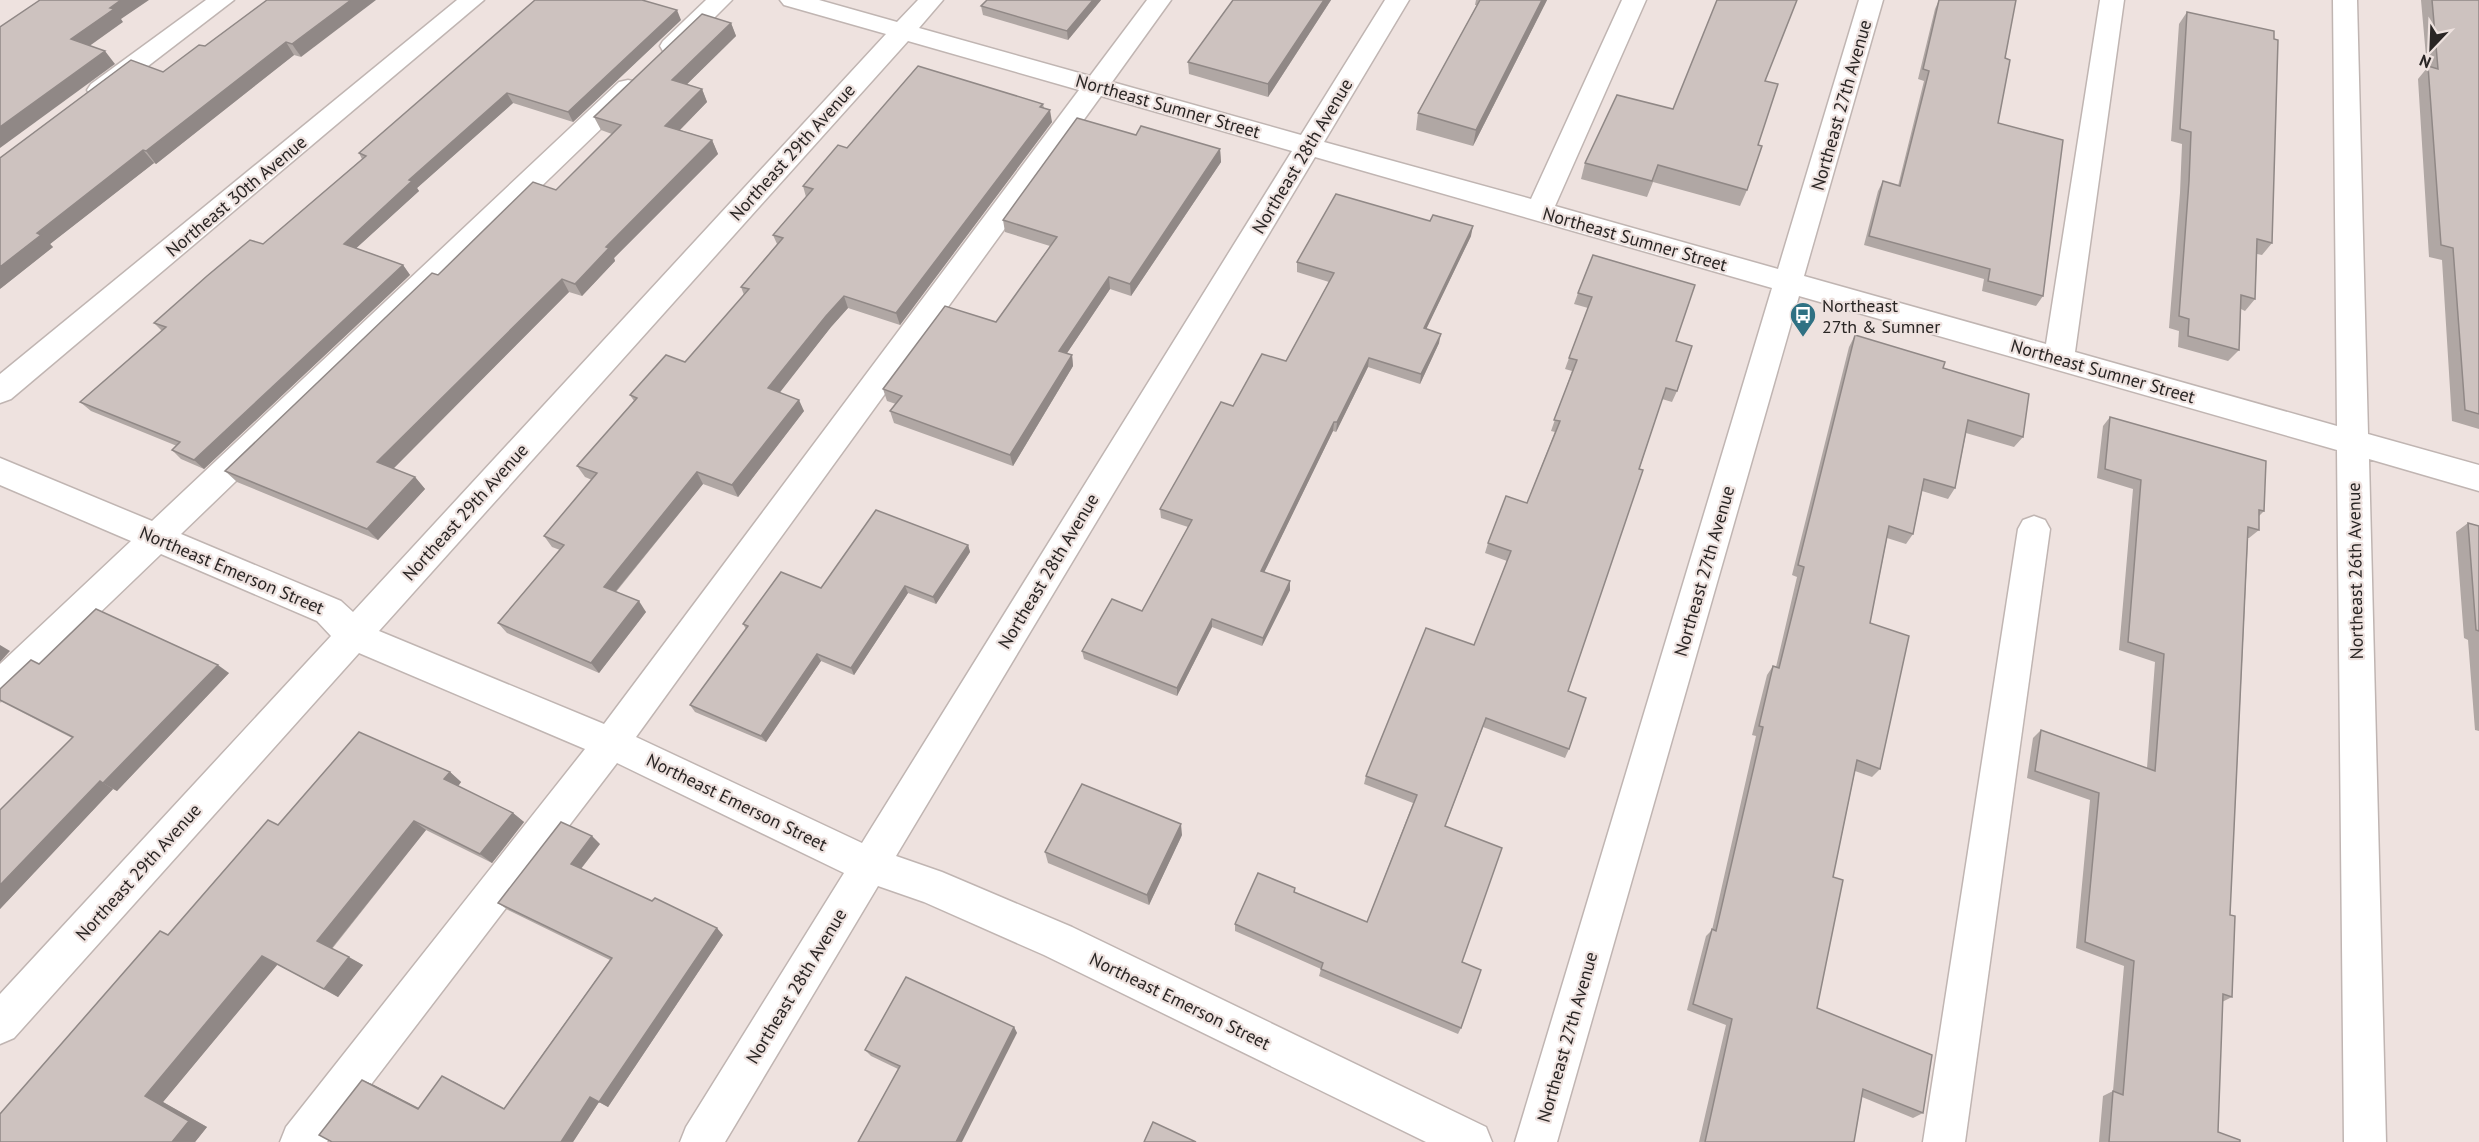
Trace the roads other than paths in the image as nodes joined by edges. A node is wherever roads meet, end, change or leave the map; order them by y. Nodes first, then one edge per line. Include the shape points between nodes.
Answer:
1 (222, 0) edge
2 (472, 0) edge
3 (720, 0) edge
4 (792, 0) edge
5 (931, 0) edge
6 (1159, 0) edge
7 (1397, 0) edge
8 (1634, 0) edge
9 (1871, 0) edge
10 (2112, 0) edge
11 (2345, 0) edge
12 (902, 31) junction
13 (1094, 85) junction
14 (77, 107) edge
15 (1308, 146) junction
16 (1539, 211) junction
17 (1789, 283) junction
18 (2059, 359) junction
19 (0, 391) edge
20 (2353, 442) junction
21 (0, 471) edge
22 (2479, 478) edge
23 (2034, 529) dead end
24 (154, 537) junction
25 (353, 634) junction
26 (0, 686) edge
27 (611, 743) junction
28 (868, 865) junction
29 (0, 1024) edge
30 (301, 1142) edge
31 (701, 1142) edge
32 (1471, 1142) edge
33 (1536, 1142) edge
34 (1944, 1142) edge
35 (2365, 1142) edge

1 - 14 street
2 - 19 street, Northeast 30th Avenue
3 - 24 street
4 - 12 street, Northeast Sumner Street
5 - 12 street, Northeast 29th Avenue
6 - 13 street
7 - 15 street, Northeast 28th Avenue
8 - 16 street
9 - 17 street, Northeast 27th Avenue
10 - 18 street
11 - 20 street, Northeast 26th Avenue
12 - 13 street, Northeast Sumner Street
12 - 25 street, Northeast 29th Avenue
13 - 15 street, Northeast Sumner Street
13 - 27 street
15 - 16 street, Northeast Sumner Street
15 - 28 street, Northeast 28th Avenue
16 - 17 street, Northeast Sumner Street
17 - 18 street, Northeast Sumner Street
17 - 33 street, Northeast 27th Avenue
18 - 20 street, Northeast Sumner Street
20 - 22 street, Northeast Sumner Street
20 - 35 street, Northeast 26th Avenue
21 - 24 street, Northeast Emerson Street
23 - 34 street
24 - 25 street, Northeast Emerson Street via 329,611
24 - 26 street
25 - 27 street, Northeast Emerson Street
25 - 29 street, Northeast 29th Avenue
27 - 28 street, Northeast Emerson Street
27 - 30 street
28 - 31 street, Northeast 28th Avenue
28 - 32 street, Northeast Emerson Street via 929,885 1058,941

